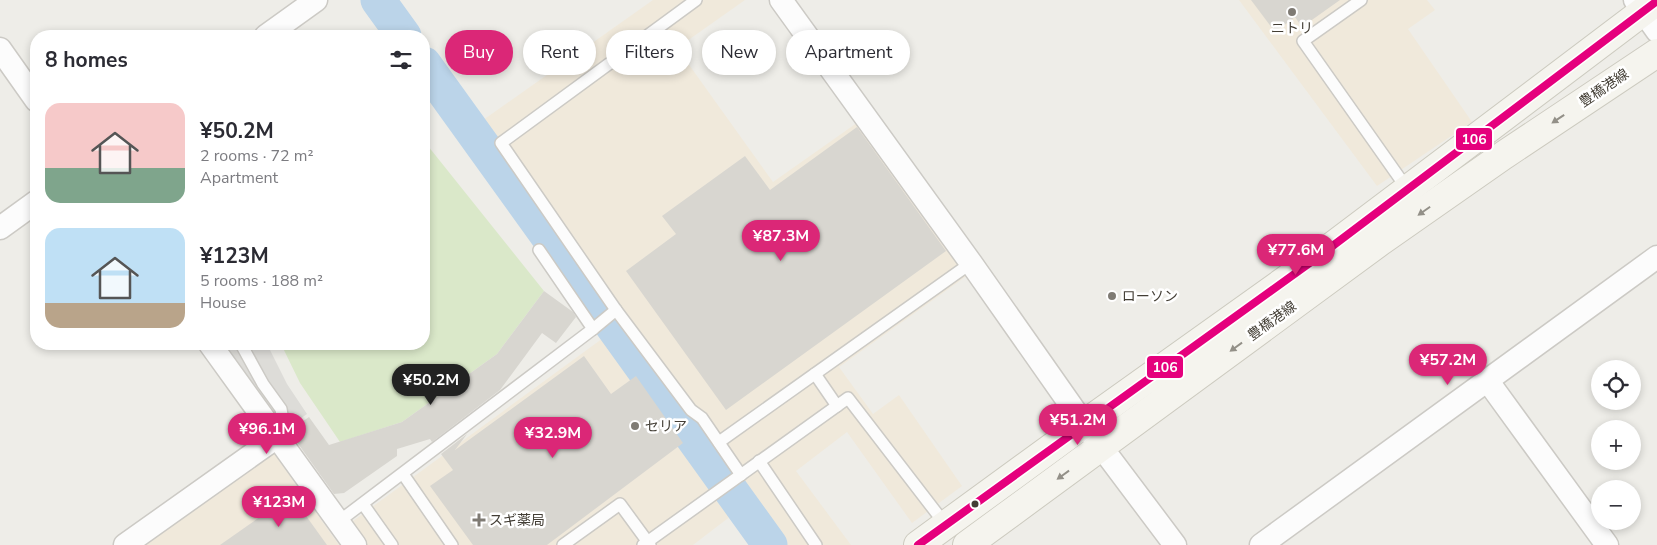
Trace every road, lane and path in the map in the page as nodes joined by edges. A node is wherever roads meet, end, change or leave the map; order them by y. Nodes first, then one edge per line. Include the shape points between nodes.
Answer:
1 (316, 0) edge
2 (696, 0) edge
3 (780, 0) edge
4 (1361, 0) edge
5 (1648, 11) edge
6 (274, 30) edge
7 (0, 49) edge
8 (1657, 53) edge
9 (30, 92) edge
10 (1408, 190) junction
11 (30, 206) edge
12 (0, 228) edge
13 (540, 250) dead end
14 (1657, 257) edge
15 (971, 263) junction
16 (606, 319) junction
17 (214, 350) edge
18 (244, 350) edge
19 (815, 374) junction
20 (1486, 380) junction
21 (837, 406) junction
22 (1084, 424) junction
23 (276, 435) junction
24 (719, 442) junction
25 (1101, 446) junction
26 (759, 461) junction
27 (403, 474) junction
28 (737, 478) junction
29 (363, 504) junction
30 (338, 522) junction
31 (946, 524) junction
32 (647, 544) edge
33 (125, 545) edge
34 (355, 545) edge
35 (392, 545) edge
36 (452, 545) edge
37 (563, 545) edge
38 (816, 545) edge
39 (918, 545) edge
40 (967, 545) edge
41 (1175, 545) edge
42 (1261, 545) edge
43 (1607, 545) edge

1 - 6 street
2 - 16 lane via 501,143
3 - 15 street
4 - 10 lane via 1303,41
5 - 10 main road, 豊橋港線
7 - 9 street
8 -> 25 main road, 豊橋港線 via 1381,241
10 - 22 main road, 豊橋港線
11 - 12 street
13 - 16 lane
14 - 20 street
15 - 19 lane
15 - 22 street
16 - 24 lane via 702,418
16 - 27 lane
17 - 23 street
18 - 23 lane via 280,409 283,421
19 - 21 lane
19 - 24 lane
20 - 42 street
20 - 43 street
21 - 26 lane
21 - 31 lane via 848,398
22 - 25 street
22 - 31 main road, 豊橋港線
23 - 30 street
23 - 33 street
24 - 28 lane
25 -> 40 main road, 豊橋港線
25 - 41 street
26 - 28 lane
26 - 38 lane
27 - 29 lane
27 - 36 lane
28 - 32 lane
29 - 30 lane
29 - 35 lane
30 - 34 street
31 - 39 main road, 豊橋港線
32 - 37 lane via 620,504

